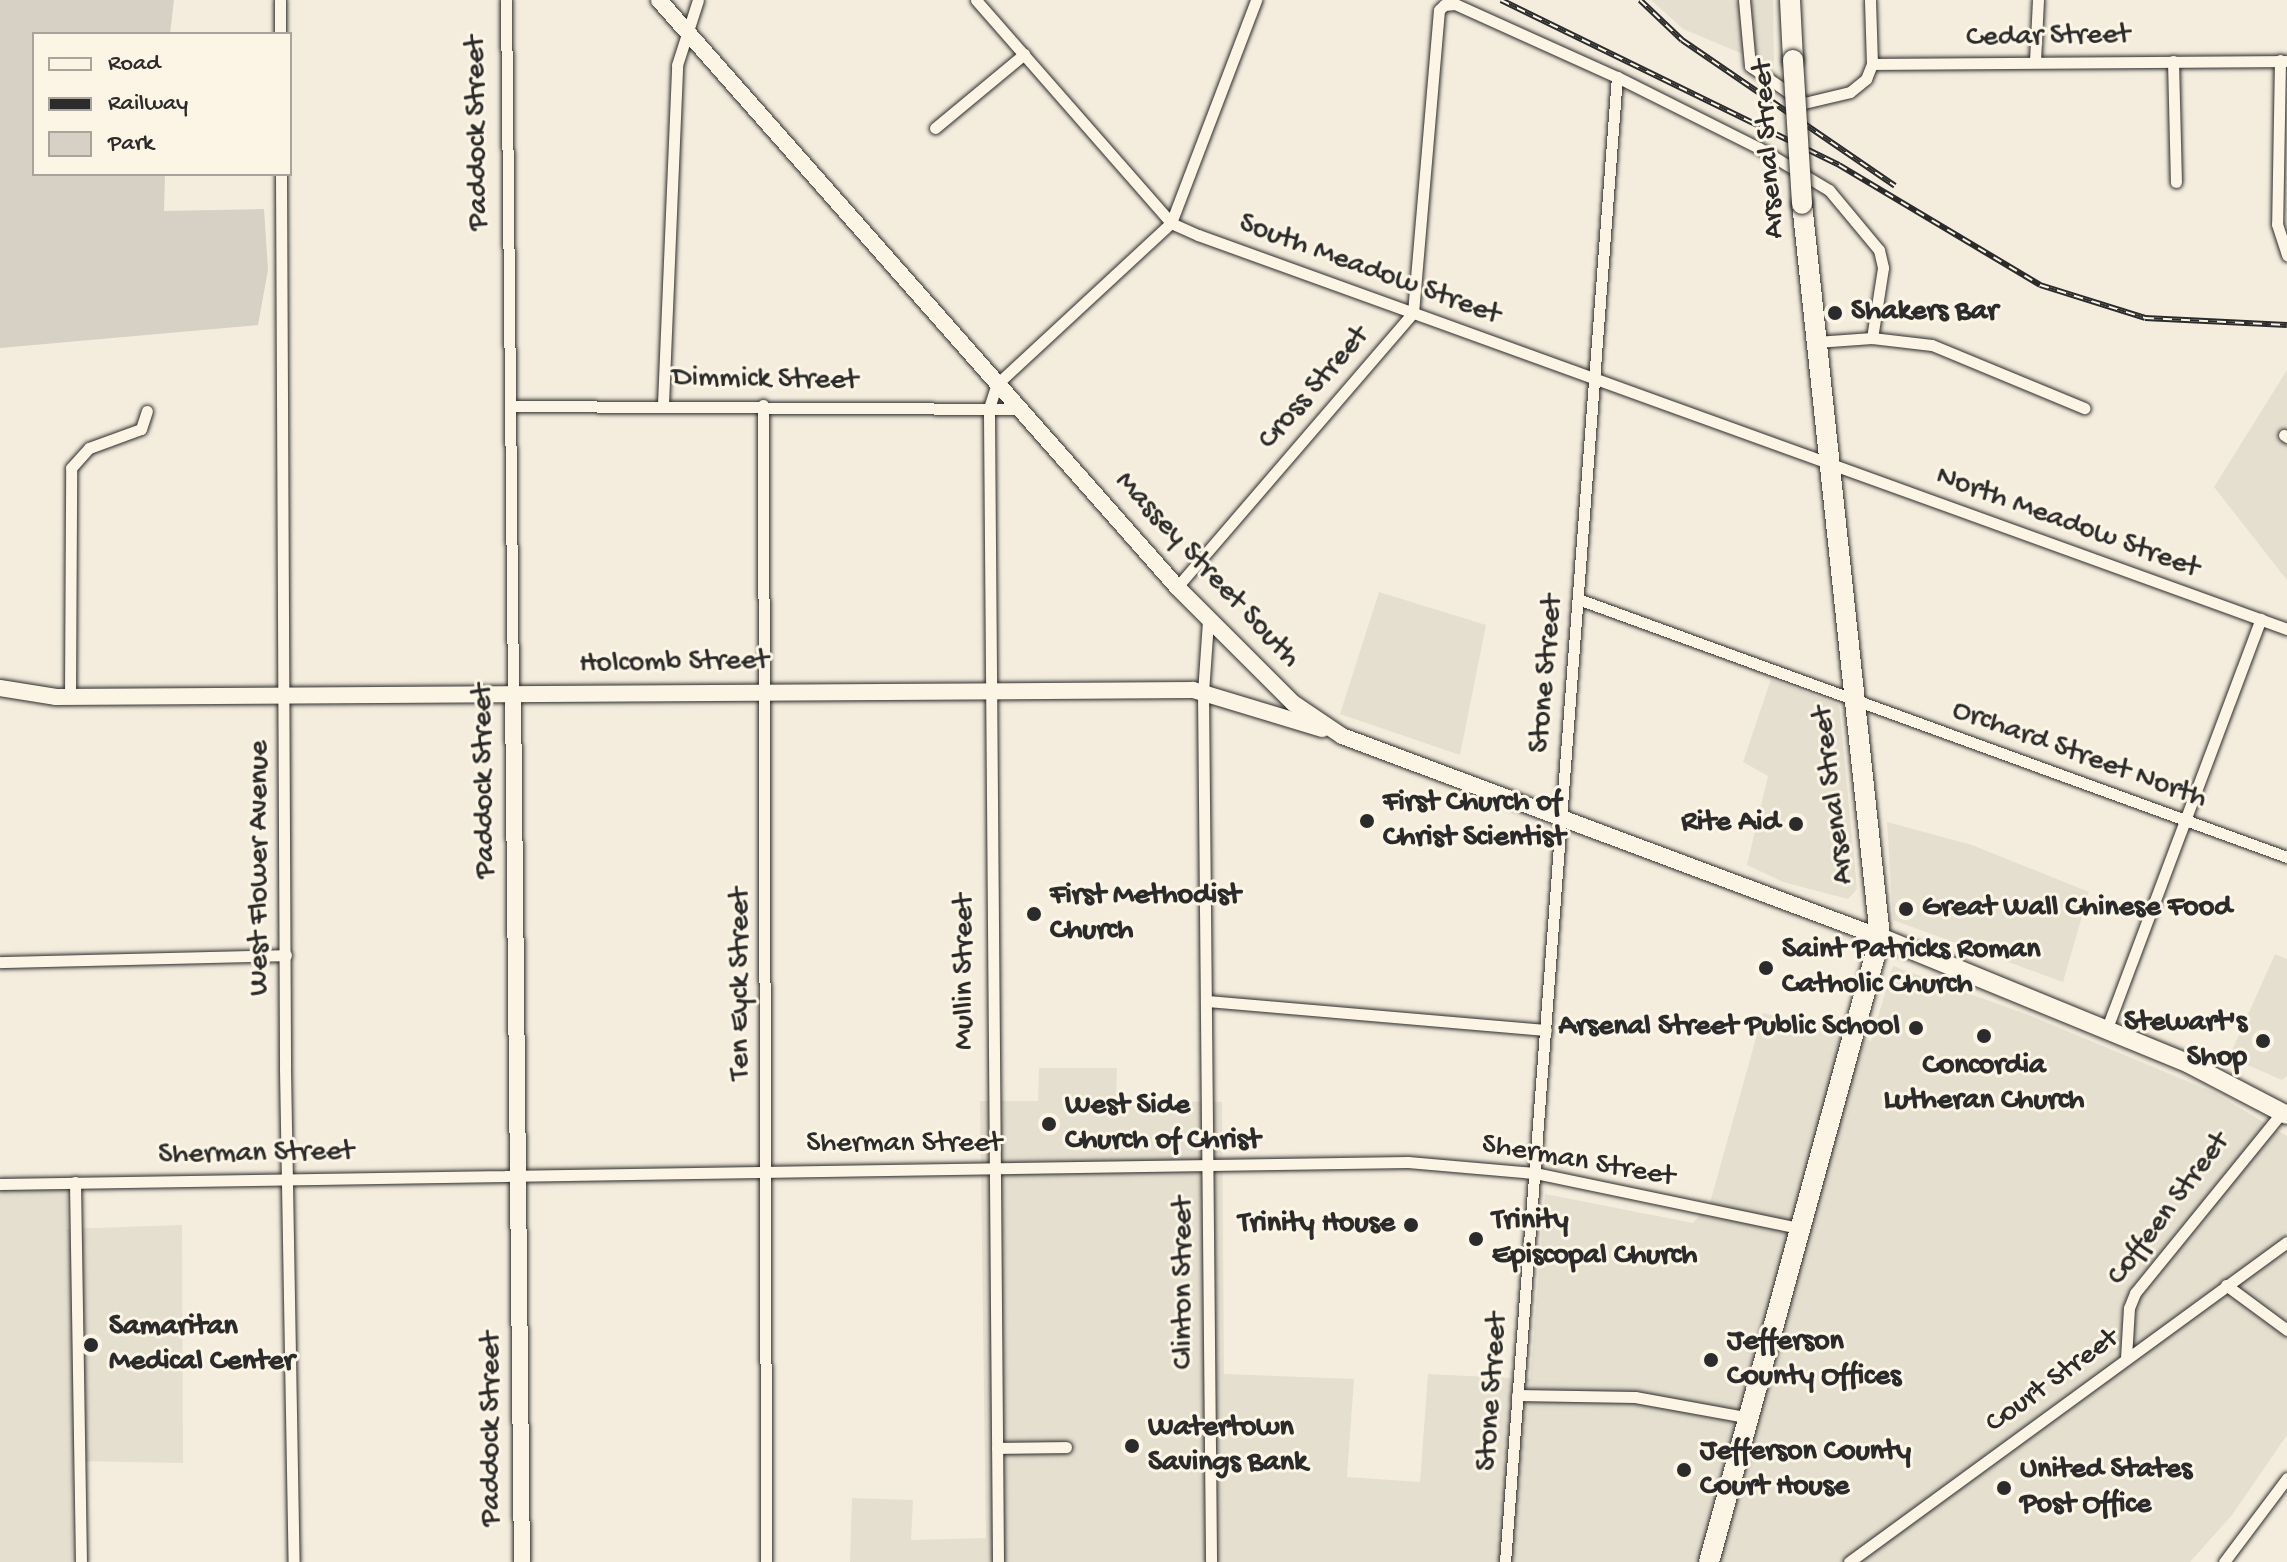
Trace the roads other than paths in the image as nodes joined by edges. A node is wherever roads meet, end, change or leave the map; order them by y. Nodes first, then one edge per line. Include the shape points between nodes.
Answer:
1 (280, 0) edge
2 (506, 0) edge
3 (659, 0) edge
4 (698, 0) edge
5 (976, 0) edge
6 (1744, 0) edge
7 (1790, 0) edge
8 (1870, 0) edge
9 (2038, 0) edge
10 (1254, 1) edge
11 (280, 32) edge
12 (689, 33) junction
13 (1024, 54) junction
14 (2283, 60) edge
15 (2035, 61) junction
16 (2173, 61) junction
17 (1872, 64) junction
18 (1617, 77) junction
19 (935, 128) dead end
20 (281, 176) edge
21 (2176, 182) dead end
22 (1171, 223) junction
23 (2287, 255) edge
24 (1413, 313) junction
25 (1872, 338) junction
26 (1816, 342) junction
27 (1595, 379) junction
28 (997, 384) junction
29 (663, 404) junction
30 (763, 405) junction
31 (510, 406) junction
32 (989, 408) junction
33 (2084, 408) dead end
34 (1019, 409) junction
35 (147, 411) dead end
36 (1830, 465) junction
37 (1177, 587) junction
38 (1578, 599) junction
39 (2261, 619) junction
40 (1208, 621) junction
41 (2287, 629) edge
42 (0, 688) edge
43 (988, 689) junction
44 (763, 691) junction
45 (1203, 692) junction
46 (513, 694) junction
47 (70, 697) junction
48 (284, 697) junction
49 (1855, 701) junction
50 (1342, 736) junction
51 (1560, 819) junction
52 (2185, 820) junction
53 (2287, 857) edge
54 (1880, 937) junction
55 (286, 955) junction
56 (0, 962) edge
57 (1207, 1001) junction
58 (2107, 1028) junction
59 (1546, 1030) junction
60 (2285, 1111) edge
61 (1209, 1165) junction
62 (991, 1166) junction
63 (767, 1170) junction
64 (1535, 1173) junction
65 (518, 1175) junction
66 (287, 1179) junction
67 (75, 1182) junction
68 (0, 1184) edge
69 (1802, 1229) junction
70 (2287, 1242) edge
71 (2226, 1285) junction
72 (2287, 1330) edge
73 (2126, 1358) junction
74 (1517, 1395) junction
75 (1750, 1418) junction
76 (1066, 1447) dead end
77 (997, 1448) junction
78 (2287, 1478) edge
79 (1509, 1561) edge
80 (81, 1562) edge
81 (294, 1562) edge
82 (522, 1562) edge
83 (766, 1562) edge
84 (998, 1562) edge
85 (1211, 1562) edge
86 (1709, 1562) edge
87 (1849, 1562) edge
88 (2224, 1562) edge

1 - 11 street
2 - 31 street, Paddock Street
3 - 12 main road, Massey Street South
4 - 12 street
5 - 13 street, South Meadow Street
6 - 17 street via 1750,66 1804,103 1850,92 1866,79
7 - 26 highway, Arsenal Street, bridge
8 - 17 street
9 - 15 street
10 - 22 street
12 - 28 main road, Massey Street South
12 - 29 street via 677,65
13 - 19 street
13 - 22 street, South Meadow Street
14 - 16 street, Cedar Street
14 - 23 street via 2277,224
15 - 16 street, Cedar Street
15 - 17 street, Cedar Street
16 - 21 street
18 - 24 street via 1455,4 1439,10
18 - 25 street via 1794,169 1843,203 1879,250 1883,268
18 - 27 street, Stone Street
20 - 48 street, West Flower Avenue
22 - 24 street, South Meadow Street
22 - 28 street
24 - 27 street, South Meadow Street
24 - 37 street, Cross Street
25 - 26 street
25 - 33 street via 1932,345
26 - 36 highway, Arsenal Street
27 - 36 street, South Meadow Street
27 - 38 street, Stone Street
28 - 32 street, Mullin Street
28 - 34 main road, Massey Street South
29 - 30 street, Dimmick Street
29 - 31 street, Dimmick Street
30 - 32 street, Dimmick Street
30 - 44 street, Ten Eyck Street
31 - 46 street, Paddock Street
32 - 34 street, Dimmick Street
32 - 43 street, Mullin Street
34 - 37 main road, Massey Street South
35 - 47 street via 141,429 89,448 71,468
36 - 39 street, North Meadow Street
36 - 49 highway, Arsenal Street
37 - 40 main road, Massey Street South
38 - 49 street, Orchard Street North
38 - 51 street, Stone Street
39 - 41 street, North Meadow Street
39 - 52 street
40 - 45 street, Clinton Street
40 - 50 main road, Massey Street South via 1293,703
42 - 47 main road, Holcomb Street
43 - 44 main road, Holcomb Street
43 - 45 main road, Holcomb Street
43 - 62 street, Mullin Street
44 - 46 main road, Holcomb Street
44 - 63 street, Ten Eyck Street
45 - 50 main road, Holcomb Street
45 - 57 street, Clinton Street
46 - 48 main road, Holcomb Street
46 - 65 main road, Paddock Street
47 - 48 main road, Holcomb Street
48 - 55 street, West Flower Avenue
49 - 52 street, Orchard Street North
49 - 54 highway, Arsenal Street
50 - 51 main road, Massey Street South
51 - 54 main road, Massey Street South
51 - 59 street, Stone Street
52 - 53 street, Orchard Street North
52 - 58 street
54 - 58 main road
54 - 69 highway, Arsenal Street
55 - 56 street
55 - 66 street, West Flower Avenue
57 - 59 street
57 - 61 street, Clinton Street
58 - 60 main road
59 - 64 street, Stone Street
60 - 73 street, Coffeen Street via 2135,1293
61 - 62 street, Sherman Street
61 - 64 street, Sherman Street via 1408,1162
61 - 85 street, Clinton Street
62 - 63 street, Sherman Street
62 - 77 street, Mullin Street
63 - 65 street, Sherman Street
63 - 83 street, Ten Eyck Street
64 - 69 street, Sherman Street
64 - 74 street, Stone Street
65 - 66 street, Sherman Street
65 - 82 main road, Paddock Street
66 - 67 street, Sherman Street
66 - 81 street, West Flower Avenue
67 - 68 street, Sherman Street
67 - 80 street
69 - 75 highway, Arsenal Street
70 - 71 street, Court Street
71 - 72 street
71 - 73 street, Court Street
73 - 87 street, Court Street
74 - 75 street via 1635,1397
74 - 79 street, Stone Street
75 - 86 highway, Arsenal Street
76 - 77 street
77 - 84 street, Mullin Street
78 - 88 street

